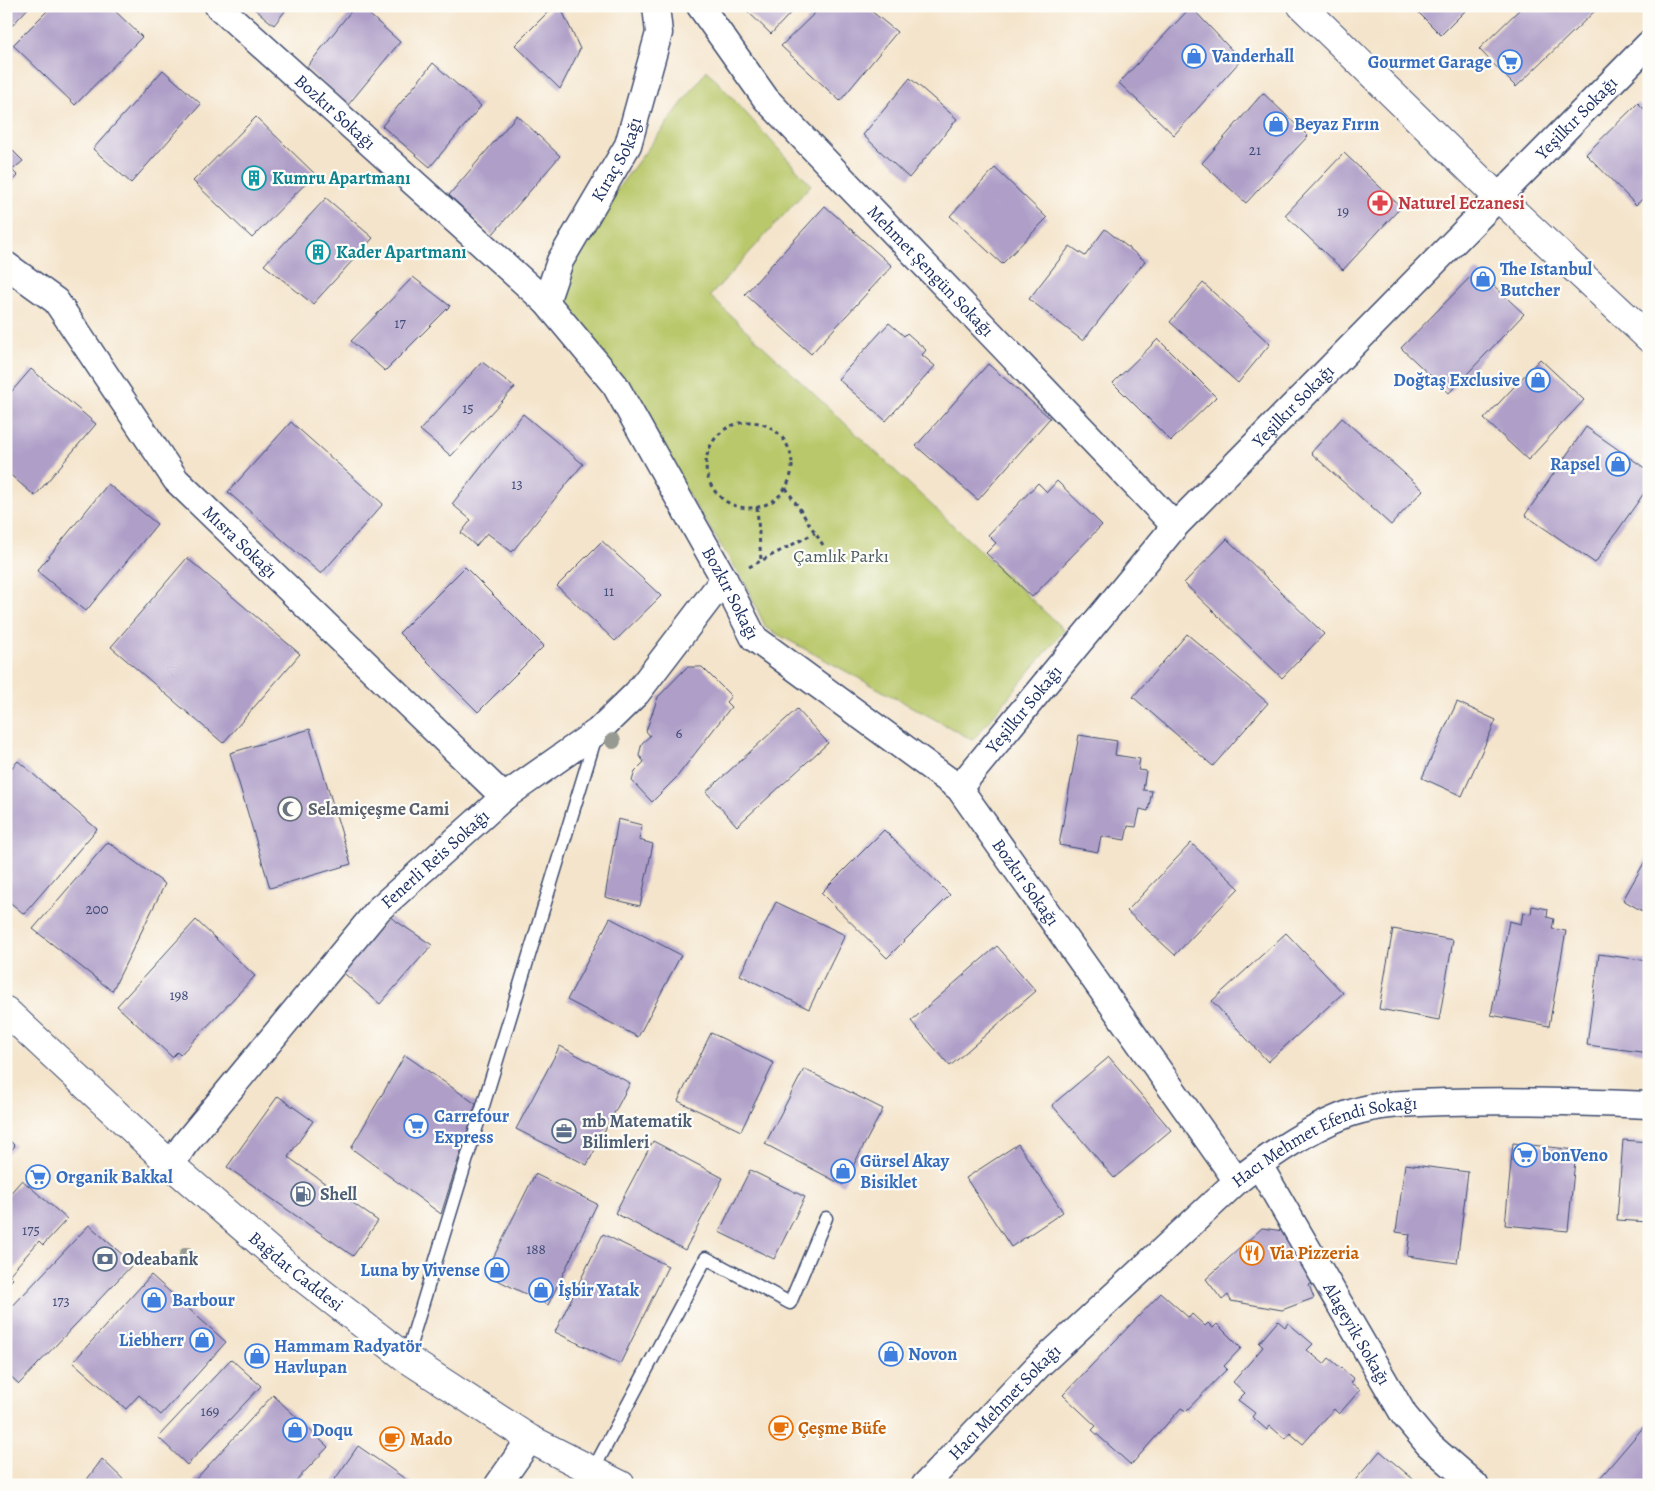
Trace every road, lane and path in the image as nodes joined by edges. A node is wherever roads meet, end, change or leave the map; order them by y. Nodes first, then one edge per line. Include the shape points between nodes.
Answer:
1 (218, 6) edge
2 (656, 6) edge
3 (700, 6) edge
4 (1302, 6) edge
5 (1649, 44) edge
6 (1498, 197) junction
7 (6, 265) edge
8 (546, 302) junction
9 (1649, 338) edge
10 (786, 488) junction
11 (757, 507) junction
12 (1176, 526) junction
13 (815, 533) junction
14 (822, 545) dead end
15 (761, 560) junction
16 (724, 579) junction
17 (598, 731) junction
18 (959, 788) junction
19 (504, 797) junction
20 (6, 1011) edge
21 (1649, 1105) edge
22 (171, 1165) junction
23 (1259, 1165) junction
24 (1237, 1181) junction
25 (826, 1218) dead end
26 (1065, 1341) joint
27 (406, 1358) junction
28 (530, 1438) junction
29 (593, 1470) junction
30 (498, 1485) edge
31 (621, 1485) edge
32 (924, 1485) edge
33 (1475, 1485) edge

1 - 8 street, Bozkır Sokağı
2 - 8 street, Kıraç Sokağı via 659,33 628,145 560,261
3 - 12 street, Mehmet Şengün Sokağı via 766,99
4 - 6 main road
5 - 6 street, Yeşilkır Sokağı
6 - 9 main road
6 - 12 street, Yeşilkır Sokağı
7 - 19 street, Mısra Sokağı via 56,302 176,480
8 - 16 street, Bozkır Sokağı via 615,385
10 - 11 path via 772,502
10 - 11 path via 792,469 790,451 783,438 767,426 751,422 736,424 720,433 709,448 705,466 711,487 724,501 736,507
10 - 13 path
11 - 15 path
12 - 18 street, Yeşilkır Sokağı
13 - 14 path
13 - 15 path
15 - 16 path
16 - 17 street, Fenerli Reis Sokağı via 637,693
16 - 18 street, Bozkır Sokağı via 754,638
17 - 19 street, Fenerli Reis Sokağı
17 - 27 lane
18 - 24 street, Bozkır Sokağı
19 - 22 street, Fenerli Reis Sokağı via 379,909
20 - 22 main road, Bağdat Caddesi
21 - 23 street, Hacı Mehmet Efendi Sokağı via 1496,1101 1378,1106 1337,1119
22 - 27 main road, Bağdat Caddesi via 285,1264
23 - 24 street, Hacı Mehmet Efendi Sokağı
23 - 33 street, Alageyik Sokağı via 1404,1415 1434,1451
24 - 26 street, Hacı Mehmet Efendi Sokağı
25 - 29 lane via 790,1303 706,1258
26 - 32 street, Hacı Mehmet Sokağı
27 - 28 main road, Bağdat Caddesi
28 - 29 main road, Bağdat Caddesi
28 - 30 street
29 - 31 main road, Bağdat Caddesi

